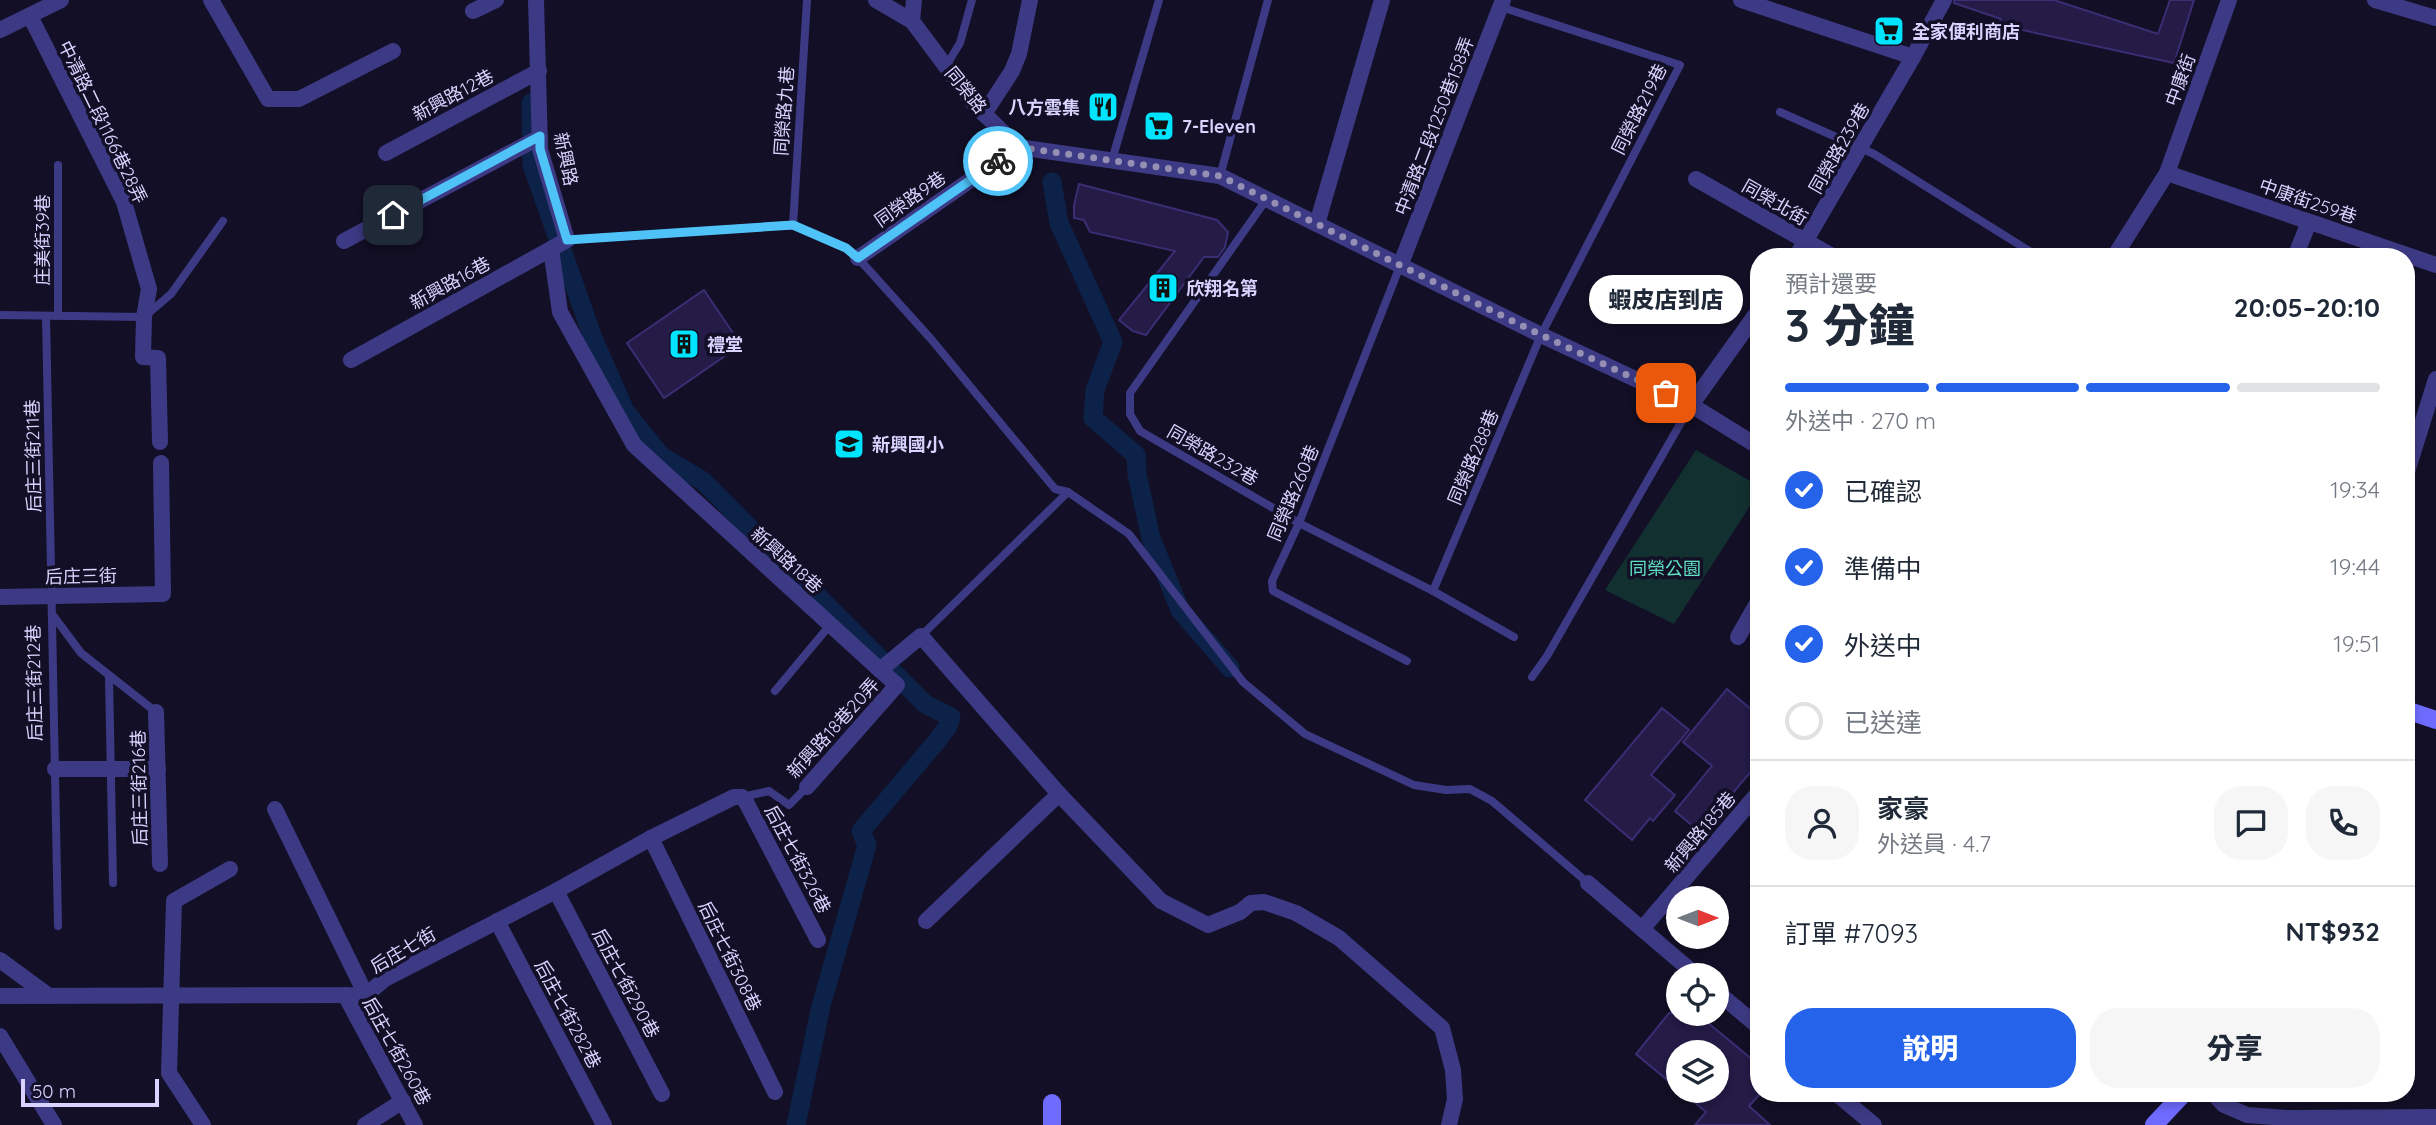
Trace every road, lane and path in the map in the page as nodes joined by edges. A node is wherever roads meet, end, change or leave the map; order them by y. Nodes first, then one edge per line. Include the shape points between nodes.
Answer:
1 (61, 0) edge
2 (211, 0) edge
3 (496, 0) edge
4 (536, 0) edge
5 (807, 0) edge
6 (876, 0) edge
7 (914, 0) edge
8 (972, 0) edge
9 (1030, 0) edge
10 (1158, 0) edge
11 (1268, 0) edge
12 (1382, 0) edge
13 (1741, 0) edge
14 (1944, 0) edge
15 (2229, 0) edge
16 (2375, 0) edge
17 (1502, 4) edge
18 (472, 11) dead end
19 (30, 16) junction
20 (2436, 18) edge
21 (912, 21) junction
22 (0, 30) edge
23 (393, 51) dead end
24 (1913, 57) junction
25 (946, 66) junction
26 (539, 71) junction
27 (1780, 112) dead end
28 (984, 114) junction
29 (540, 136) junction
30 (1018, 147) junction
31 (1861, 148) junction
32 (386, 153) dead end
33 (1112, 160) junction
34 (58, 164) dead end
35 (2167, 173) junction
36 (1220, 176) junction
37 (1696, 179) dead end
38 (1265, 200) junction
39 (223, 221) dead end
40 (2309, 222) junction
41 (1317, 224) junction
42 (793, 225) junction
43 (567, 240) junction
44 (344, 241) dead end
45 (1807, 242) junction
46 (1803, 248) edge
47 (1818, 248) edge
48 (2024, 248) edge
49 (2120, 248) edge
50 (2299, 248) edge
51 (2386, 248) edge
52 (551, 249) junction
53 (858, 258) junction
54 (2415, 258) edge
55 (2436, 265) edge
56 (1400, 266) junction
57 (0, 315) edge
58 (46, 316) junction
59 (58, 316) junction
60 (144, 317) junction
61 (1750, 323) edge
62 (1541, 335) junction
63 (351, 360) dead end
64 (2436, 379) edge
65 (1691, 405) junction
66 (2415, 431) edge
67 (1750, 441) edge
68 (160, 442) dead end
69 (161, 464) dead end
70 (1068, 492) junction
71 (1299, 523) junction
72 (1433, 591) junction
73 (0, 597) edge
74 (51, 604) junction
75 (1750, 616) edge
76 (830, 625) junction
77 (921, 636) junction
78 (1514, 637) dead end
79 (1738, 637) dead end
80 (1407, 662) dead end
81 (880, 670) junction
82 (109, 677) junction
83 (1532, 677) dead end
84 (775, 691) dead end
85 (156, 712) joint
86 (2415, 713) edge
87 (2436, 720) edge
88 (55, 769) junction
89 (111, 769) junction
90 (158, 769) junction
91 (807, 786) joint
92 (1059, 794) junction
93 (743, 797) junction
94 (1750, 802) edge
95 (1745, 808) junction
96 (275, 809) dead end
97 (1750, 812) edge
98 (651, 838) junction
99 (159, 864) dead end
100 (229, 869) dead end
101 (113, 883) dead end
102 (1588, 883) joint
103 (556, 891) junction
104 (497, 920) junction
105 (926, 921) dead end
106 (58, 926) dead end
107 (1642, 929) junction
108 (818, 940) dead end
109 (0, 960) edge
110 (1682, 963) edge
111 (345, 995) junction
112 (366, 995) junction
113 (0, 996) edge
114 (50, 996) junction
115 (172, 996) junction
116 (1729, 1002) edge
117 (1750, 1020) edge
118 (0, 1036) edge
119 (775, 1092) dead end
120 (662, 1094) dead end
121 (403, 1101) junction
122 (1847, 1102) edge
123 (2176, 1102) edge
124 (2221, 1102) edge
125 (1052, 1103) dead end
126 (2436, 1117) edge
127 (54, 1125) edge
128 (203, 1125) edge
129 (365, 1125) edge
130 (415, 1125) edge
131 (604, 1125) edge
132 (1052, 1125) edge
133 (1448, 1125) edge
134 (1874, 1125) edge
135 (2154, 1125) edge

1 - 19 street
2 - 23 street via 268,99 299,99
3 - 18 street
4 - 26 street, 新興路
5 - 42 lane, 同榮路九巷
6 - 21 street, 同榮路
7 - 21 street
8 - 25 lane via 960,43
9 - 28 street via 1019,54
10 - 33 lane
11 - 36 lane
12 - 41 street
13 - 24 street
14 - 24 street, 同榮路239巷
15 - 35 street, 中康街
16 - 20 street
17 - 56 street, 中清路二段1250巷158弄
17 - 62 lane, 同榮路219巷 via 1680,65
19 - 22 street
19 - 60 street, 中清路二段1166巷28弄 via 124,202 149,289
21 - 25 street, 同榮路
24 - 31 street, 同榮路239巷
25 - 28 street, 同榮路
26 - 29 street, 新興路
26 - 32 street, 新興路12巷
27 - 31 lane
28 - 30 street, 同榮路
29 - 43 street, 新興路
29 - 44 street
30 - 33 street
30 - 53 street, 同榮路9巷
31 - 45 street, 同榮路239巷
31 - 48 lane
33 - 36 street
34 - 59 lane, 庄美街39巷
35 - 40 street, 中康街259巷
35 - 49 street, 中康街
36 - 38 street
37 - 45 street, 同榮北街
38 - 41 street
38 - 71 lane, 同榮路232巷 via 1130,393 1130,414 1140,431
39 - 60 lane via 171,294
40 - 50 street
40 - 51 street, 中康街259巷
41 - 56 street
42 - 43 lane
42 - 53 lane
43 - 52 street, 新興路16巷
45 - 46 street, 同榮路239巷
45 - 47 street, 同榮北街
52 - 63 street, 新興路16巷
52 - 76 street, 新興路18巷 via 560,312 634,445
53 - 70 lane via 1055,489
54 - 55 street, 中康街259巷
56 - 62 street
56 - 71 lane, 同榮路260巷
57 - 58 lane
58 - 59 lane
58 - 74 lane, 后庄三街211巷
59 - 60 lane
60 - 68 street, 中清路二段1166巷28弄 via 143,357 158,358
61 - 65 street
62 - 65 street
62 - 72 lane, 同榮路288巷
64 - 66 street
65 - 67 street
65 - 83 lane
69 - 74 street, 后庄三街 via 163,594
70 - 77 lane
70 - 102 lane via 1129,534 1243,682 1305,734 1414,785 1470,789 1492,801
71 - 72 lane, 同榮路232巷
71 - 80 lane, 同榮路260巷 via 1272,581 1273,591
72 - 78 lane, 同榮路232巷
73 - 74 street, 后庄三街
74 - 82 lane via 81,653
74 - 88 lane, 后庄三街212巷
75 - 79 street
76 - 81 street, 新興路18巷
76 - 84 lane
77 - 81 street
77 - 92 street
81 - 91 street, 新興路18巷20弄 via 897,685
82 - 85 lane
82 - 89 lane
85 - 90 street, 后庄三街216巷
86 - 87 street
88 - 89 street
88 - 106 lane, 后庄三街212巷
89 - 90 street
89 - 101 lane
90 - 99 street, 后庄三街216巷
91 - 93 lane, 新興路18巷20弄 via 789,805 769,791
92 - 105 street
92 - 133 street via 1161,901 1208,925 1251,903 1264,902 1296,913 1339,938 1442,1028 1455,1099
93 - 98 street, 后庄七街 via 734,797
93 - 108 street, 后庄七街326巷
94 - 95 street, 新興路185巷
95 - 97 street
95 - 107 street, 新興路185巷
96 - 112 street
98 - 103 street, 后庄七街
98 - 119 street, 后庄七街308巷
100 - 115 street via 174,901
102 - 107 street
103 - 104 street, 后庄七街
103 - 120 street, 后庄七街290巷
104 - 112 street, 后庄七街 via 385,979
104 - 131 street, 后庄七街282巷
107 - 110 street
109 - 114 street
111 - 112 street, 后庄七街
111 - 115 street, 后庄七街
111 - 121 street, 后庄七街260巷
113 - 114 street, 后庄七街
114 - 115 street, 后庄七街
115 - 128 street via 169,1073
116 - 117 street
118 - 127 street
121 - 129 street
121 - 130 street, 后庄七街260巷
122 - 134 street
123 - 135 street
124 - 126 street via 2247,1115 2287,1118
125 - 132 street

